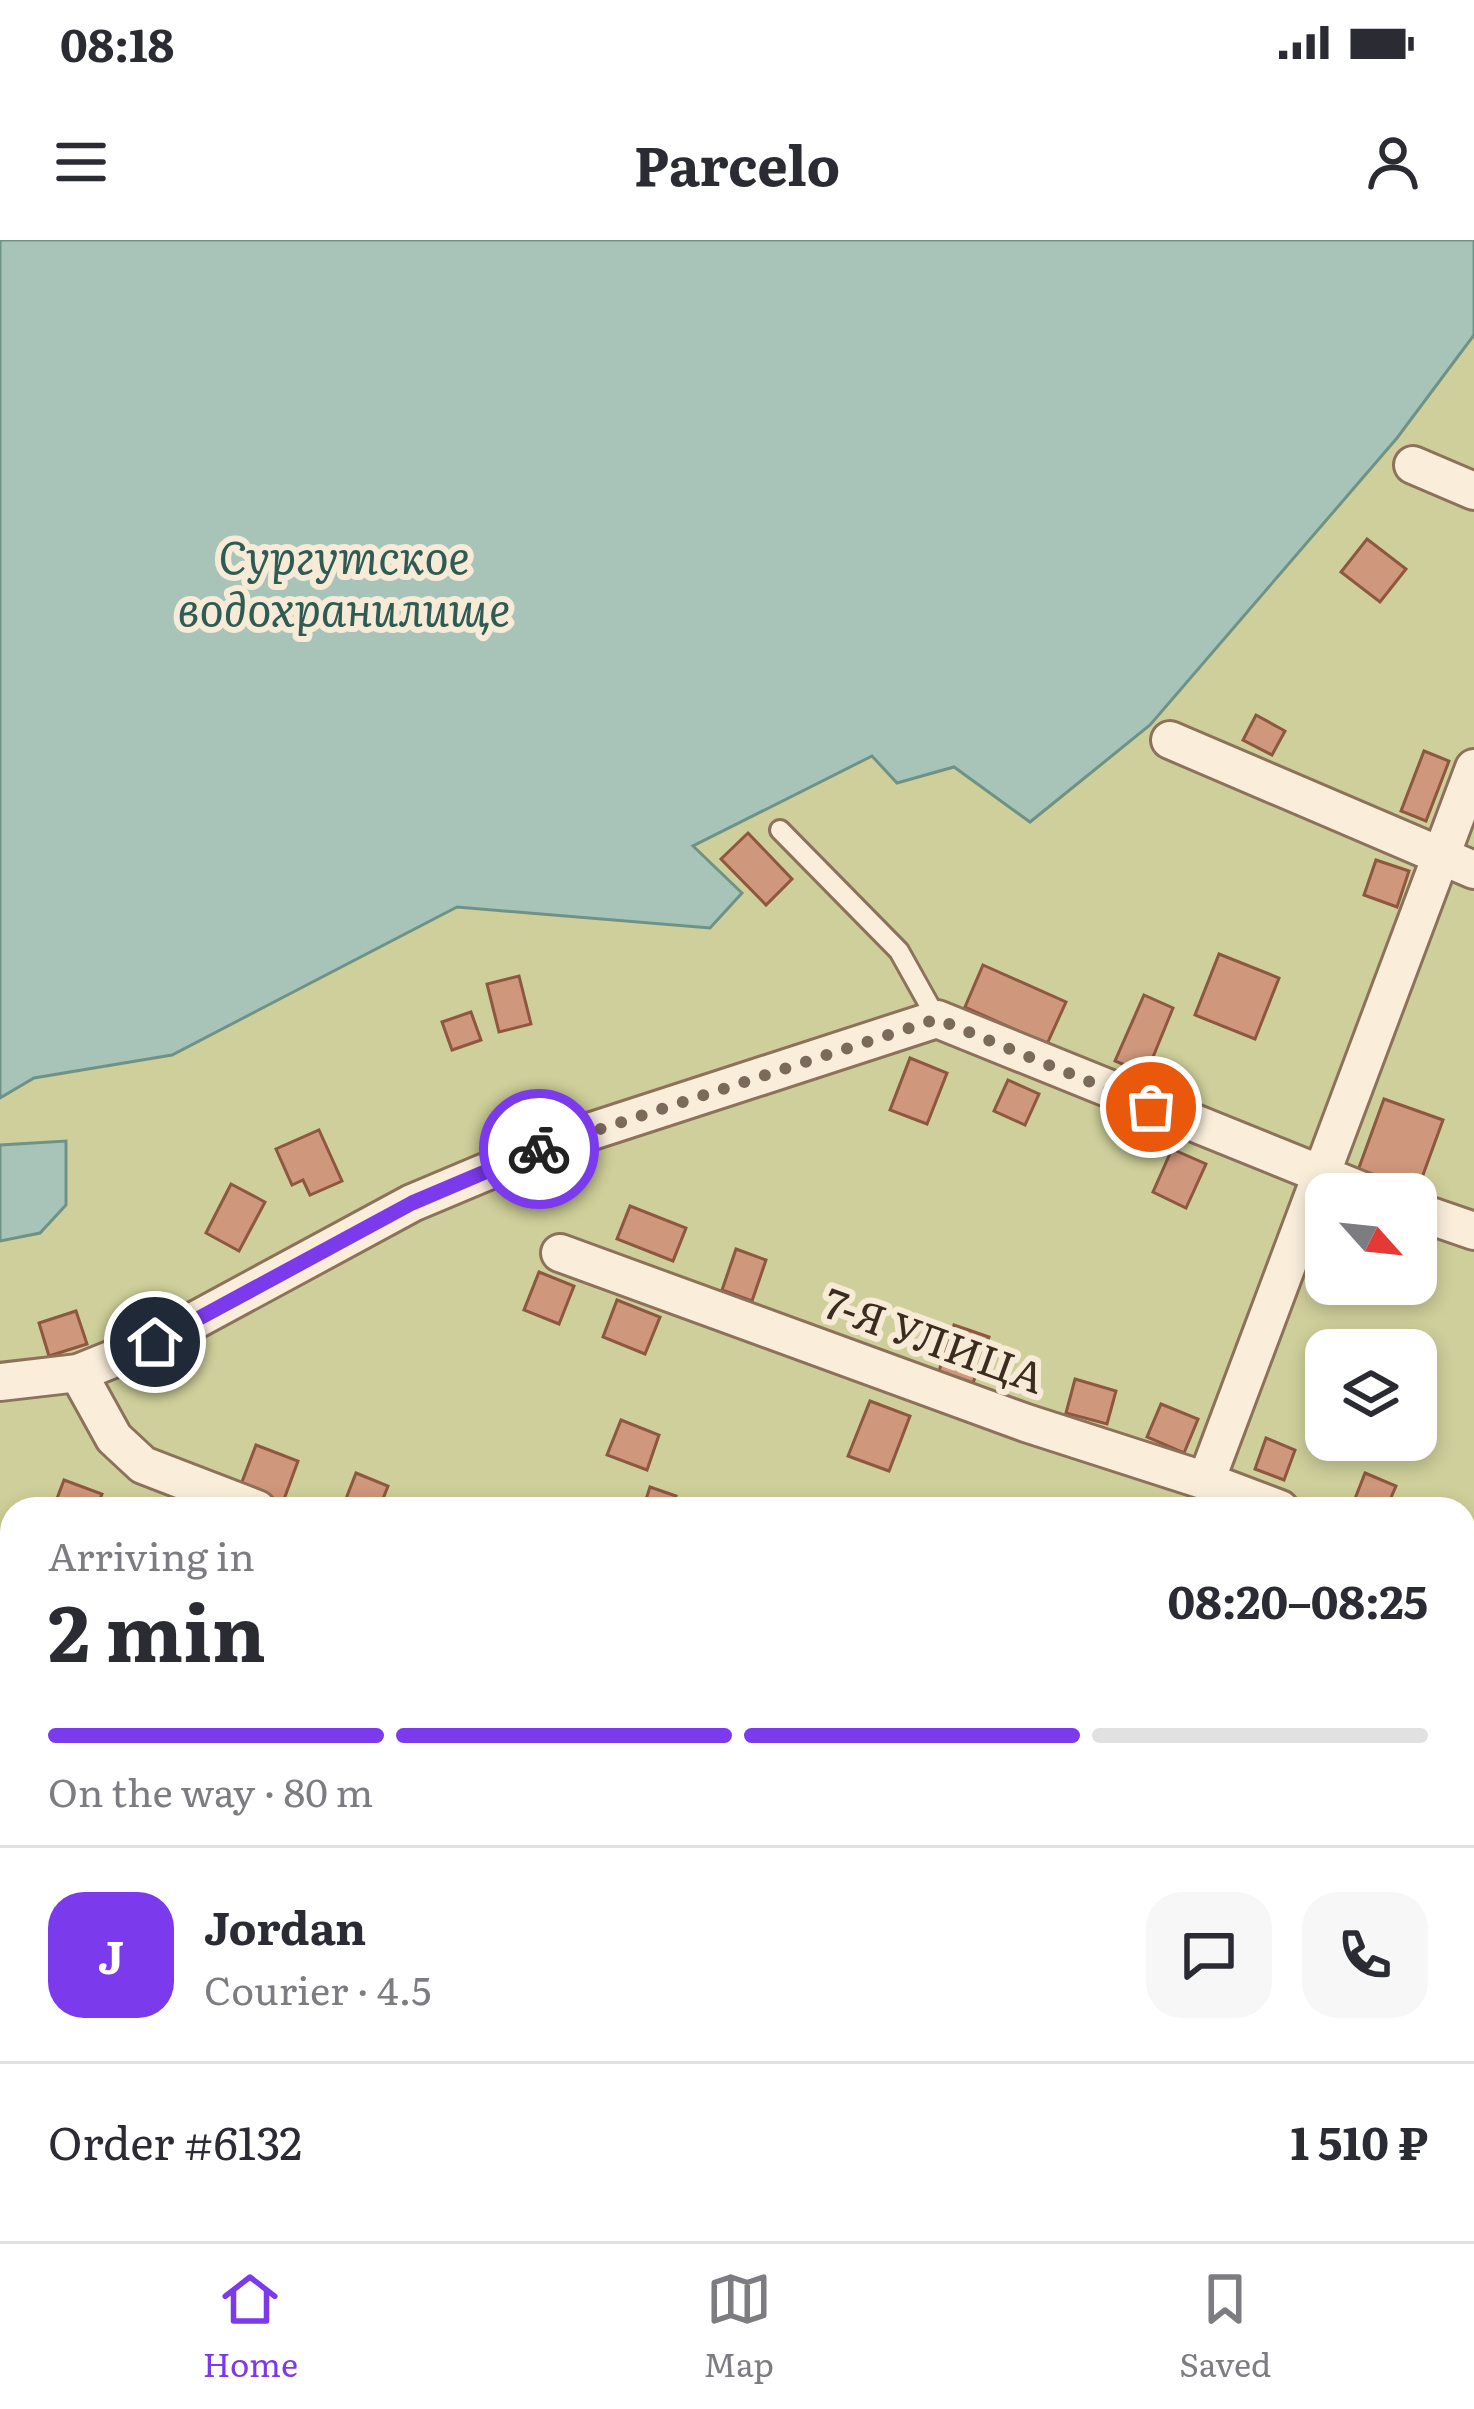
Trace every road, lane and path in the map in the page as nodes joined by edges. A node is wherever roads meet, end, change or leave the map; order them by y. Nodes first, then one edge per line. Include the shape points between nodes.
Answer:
1 (1413, 465) dead end
2 (1474, 491) edge
3 (1170, 740) dead end
4 (1474, 768) edge
5 (780, 830) dead end
6 (1458, 864) edge
7 (937, 1019) junction
8 (1313, 1173) edge
9 (1325, 1173) edge
10 (1437, 1218) edge
11 (1305, 1224) edge
12 (1474, 1232) edge
13 (560, 1252) dead end
14 (78, 1373) junction
15 (0, 1382) edge
16 (1206, 1480) junction
17 (226, 1497) edge
18 (1249, 1497) edge

1 - 2 street
3 - 6 street
4 - 6 street
5 - 7 lane via 899,951
6 - 9 street
7 - 8 street
7 - 14 street via 511,1161 412,1203 155,1342
10 - 12 street
11 - 16 street
13 - 16 street, 7-Я УЛИЦА via 1026,1423
14 - 15 street
14 - 17 street via 114,1438 143,1465
16 - 18 street, 7-Я УЛИЦА

